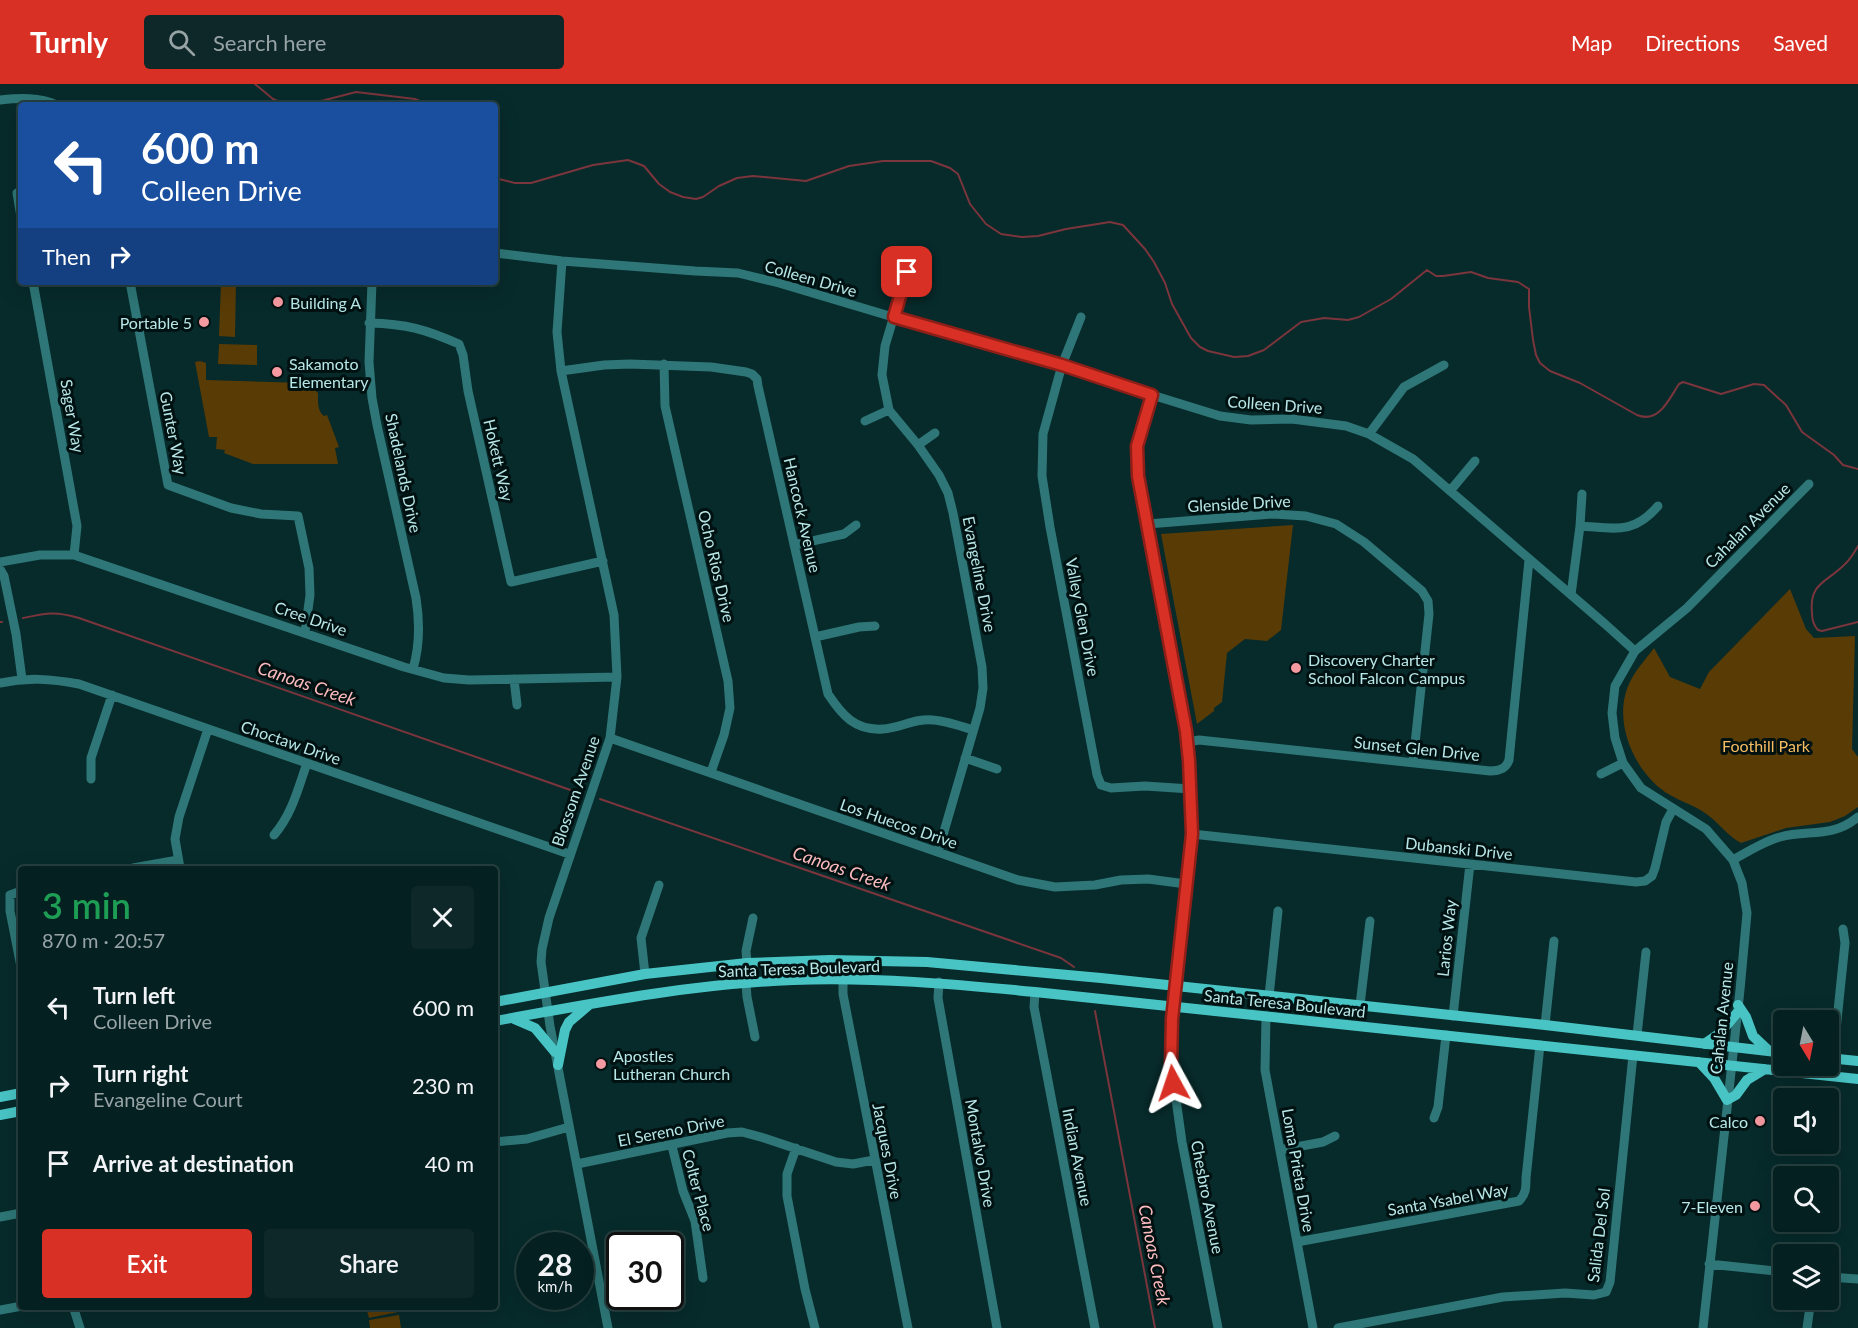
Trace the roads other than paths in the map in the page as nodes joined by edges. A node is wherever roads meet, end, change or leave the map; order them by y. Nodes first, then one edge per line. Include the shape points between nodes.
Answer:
1 (0, 100) edge
2 (50, 102) edge
3 (498, 253) edge
4 (912, 255) dead end
5 (562, 261) junction
6 (34, 285) edge
7 (130, 285) edge
8 (372, 285) edge
9 (894, 317) junction
10 (1081, 317) dead end
11 (369, 323) junction
12 (664, 364) junction
13 (1062, 365) junction
14 (1443, 365) dead end
15 (561, 372) junction
16 (1152, 395) junction
17 (889, 410) junction
18 (865, 421) dead end
19 (935, 433) dead end
20 (1369, 434) junction
21 (918, 446) junction
22 (1476, 461) dead end
23 (1809, 484) dead end
24 (1450, 490) junction
25 (1582, 494) dead end
26 (1658, 506) dead end
27 (1148, 524) junction
28 (856, 525) dead end
29 (1580, 526) junction
30 (794, 545) junction
31 (74, 555) junction
32 (1529, 560) junction
33 (603, 561) junction
34 (0, 562) edge
35 (0, 569) edge
36 (1571, 595) junction
37 (875, 626) dead end
38 (305, 632) junction
39 (815, 637) junction
40 (1635, 651) junction
41 (413, 669) junction
42 (618, 677) junction
43 (22, 679) junction
44 (514, 679) junction
45 (0, 683) edge
46 (112, 695) junction
47 (517, 705) dead end
48 (208, 729) junction
49 (973, 730) junction
50 (610, 738) junction
51 (1188, 742) junction
52 (965, 758) junction
53 (1413, 762) junction
54 (307, 763) junction
55 (1623, 763) junction
56 (997, 769) dead end
57 (711, 772) junction
58 (1601, 774) dead end
59 (91, 779) dead end
60 (1191, 789) junction
61 (1672, 809) junction
62 (1858, 817) edge
63 (1192, 834) junction
64 (274, 836) dead end
65 (938, 852) junction
66 (569, 854) junction
67 (1733, 860) junction
68 (179, 864) edge
69 (1470, 864) junction
70 (156, 866) edge
71 (1186, 884) junction
72 (659, 885) dead end
73 (18, 892) edge
74 (1278, 911) dead end
75 (753, 918) dead end
76 (1370, 921) dead end
77 (1843, 929) dead end
78 (1554, 941) dead end
79 (18, 952) edge
80 (1646, 952) dead end
81 (747, 963) junction
82 (645, 974) junction
83 (843, 979) junction
84 (939, 982) junction
85 (746, 983) junction
86 (1175, 986) junction
87 (1035, 992) junction
88 (545, 993) junction
89 (1269, 996) junction
90 (498, 1001) edge
91 (591, 1003) junction
92 (1360, 1005) junction
93 (1173, 1006) junction
94 (1738, 1009) junction
95 (1837, 1010) edge
96 (548, 1011) junction
97 (1266, 1016) junction
98 (1453, 1016) junction
99 (511, 1018) junction
100 (498, 1020) edge
101 (1545, 1025) junction
102 (1446, 1035) junction
103 (1637, 1035) junction
104 (755, 1037) dead end
105 (1704, 1044) junction
106 (1540, 1045) junction
107 (1733, 1048) junction
108 (555, 1052) junction
109 (1769, 1052) junction
110 (1773, 1052) edge
111 (1633, 1055) junction
112 (1839, 1059) edge
113 (1858, 1061) edge
114 (1699, 1062) junction
115 (558, 1065) junction
116 (1731, 1065) junction
117 (1765, 1069) junction
118 (1858, 1079) edge
119 (18, 1094) edge
120 (0, 1097) edge
121 (1727, 1100) junction
122 (18, 1112) edge
123 (0, 1115) edge
124 (1434, 1118) dead end
125 (569, 1127) junction
126 (1335, 1136) dead end
127 (498, 1142) edge
128 (672, 1146) junction
129 (795, 1148) junction
130 (1280, 1150) junction
131 (874, 1160) junction
132 (577, 1164) junction
133 (18, 1214) edge
134 (0, 1217) edge
135 (1297, 1242) junction
136 (1709, 1264) junction
137 (1773, 1271) edge
138 (703, 1278) dead end
139 (1839, 1278) edge
140 (1858, 1279) edge
141 (18, 1307) edge
142 (0, 1310) edge
143 (74, 1310) edge
144 (1809, 1310) edge
145 (80, 1328) edge
146 (608, 1328) edge
147 (815, 1328) edge
148 (908, 1328) edge
149 (997, 1328) edge
150 (1095, 1328) edge
151 (1218, 1328) edge
152 (1313, 1328) edge
153 (1338, 1328) edge
154 (1703, 1328) edge
155 (1807, 1328) edge

1 - 2 street
3 - 5 street, Colleen Drive
4 - 9 street, Evangeline Drive
5 - 9 street, Colleen Drive via 738,273
5 - 15 street, Blossom Avenue via 557,332
6 - 31 street, Sager Way via 77,526
7 - 38 street, Gunter Way via 168,485 231,508 298,516 309,568
8 - 11 street, Shadelands Drive
9 - 13 street, Colleen Drive
9 - 17 street, Evangeline Drive via 882,375
10 - 13 street, Valley Glen Drive
11 - 33 street, Hokett Way via 430,331 459,344 511,582
11 - 41 street, Shadelands Drive via 369,371 375,416 420,621
12 - 15 street, Hancock Avenue via 604,365
12 - 30 street, Hancock Avenue via 746,372 757,379
12 - 57 street, Ocho Rios Drive via 665,406 728,681 730,708
13 - 16 street, Colleen Drive
13 - 60 street, Valley Glen Drive via 1043,434 1042,476 1097,776 1101,785 1111,788
14 - 20 street via 1404,387
15 - 33 street, Blossom Avenue
16 - 20 street, Colleen Drive via 1220,416 1320,422
16 - 27 street, Chesbro Avenue via 1137,446 1138,476
17 - 18 street
17 - 21 street, Evangeline Drive
19 - 21 street
20 - 24 street, Colleen Drive via 1413,459
21 - 49 street, Evangeline Drive via 948,494 957,535 982,667 983,688
22 - 24 street
23 - 40 street, Cahalan Avenue via 1687,608
24 - 32 street, Colleen Drive
25 - 29 street
26 - 29 street via 1647,519 1625,528
27 - 51 street, Chesbro Avenue
27 - 53 street, Glenside Drive via 1273,514 1306,516 1336,524 1422,591 1430,614
28 - 30 street via 844,534
29 - 36 street
30 - 39 street, Hancock Avenue
31 - 34 street, Cree Drive via 40,555
31 - 38 street, Cree Drive
32 - 36 street, Colleen Drive
32 - 53 street, Sunset Glen Drive via 1507,765 1496,771
33 - 42 street, Blossom Avenue via 614,615
35 - 43 street
36 - 40 street, Colleen Drive
37 - 39 street
38 - 41 street, Cree Drive
39 - 49 street, Hancock Avenue via 828,694 842,715 860,726 883,729 933,720
40 - 55 street, Cahalan Avenue via 1616,686 1612,713
41 - 44 street, Cree Drive via 444,678
42 - 44 street, Cree Drive
42 - 50 street, Blossom Avenue
43 - 45 street, Choctaw Drive
43 - 46 street, Choctaw Drive via 52,679
44 - 47 street
46 - 48 street, Choctaw Drive
46 - 59 street via 91,758
48 - 54 street, Choctaw Drive
48 - 68 street via 179,817
49 - 52 street, Evangeline Drive
50 - 57 street, Los Huecos Drive
50 - 66 street, Blossom Avenue
51 - 53 street, Sunset Glen Drive
51 - 60 street, Chesbro Avenue
52 - 56 street
52 - 65 street, Evangeline Drive
54 - 64 street via 291,809
54 - 66 street, Choctaw Drive
55 - 58 street
55 - 61 street, Cahalan Avenue via 1641,788
57 - 65 street, Los Huecos Drive
60 - 63 street, Chesbro Avenue
61 - 67 street, Cahalan Avenue via 1706,829
61 - 69 street, Dubanski Drive via 1652,876 1645,880
62 - 67 street via 1827,832 1780,837
63 - 69 street, Dubanski Drive
63 - 71 street, Chesbro Avenue
65 - 71 street, Los Huecos Drive via 1018,880 1055,887 1148,879
66 - 88 street, Blossom Avenue via 542,949
67 - 94 street, Cahalan Avenue via 1747,913
68 - 70 street
69 - 98 street, Larios Way
71 - 86 street, Chesbro Avenue
72 - 82 street via 641,938
73 - 79 street via 10,895 10,911
74 - 89 street
75 - 81 street
76 - 92 street
77 - 95 street via 1845,943
78 - 101 street
80 - 103 street
81 - 82 main road, Santa Teresa Boulevard
81 - 86 main road, Santa Teresa Boulevard via 927,962
82 - 88 main road, Santa Teresa Boulevard
83 - 84 main road, Santa Teresa Boulevard
83 - 85 main road, Santa Teresa Boulevard
83 - 131 street, Jacques Drive
84 - 87 main road, Santa Teresa Boulevard
84 - 149 street, Montalvo Drive via 938,998
85 - 91 main road, Santa Teresa Boulevard
85 - 104 street
86 - 89 main road, Santa Teresa Boulevard
86 - 93 street, Chesbro Avenue
87 - 93 main road, Santa Teresa Boulevard
87 - 150 street, Indian Avenue via 1034,1007
88 - 90 main road, Santa Teresa Boulevard
88 - 96 street, Blossom Avenue
89 - 92 main road, Santa Teresa Boulevard
91 - 96 main road, Santa Teresa Boulevard
91 - 115 main road via 569,1022
92 - 98 main road, Santa Teresa Boulevard
93 - 97 main road, Santa Teresa Boulevard
93 - 151 street, Chesbro Avenue via 1172,1075
94 - 105 main road via 1720,1033
94 - 107 street, Cahalan Avenue
94 - 109 main road via 1746,1017 1753,1036
96 - 99 main road, Santa Teresa Boulevard
96 - 108 street, Blossom Avenue
97 - 102 main road, Santa Teresa Boulevard
97 - 130 street, Loma Prieta Drive via 1265,1070
98 - 101 main road, Santa Teresa Boulevard
99 - 100 main road, Santa Teresa Boulevard
99 - 108 main road via 536,1028
101 - 103 main road, Santa Teresa Boulevard
102 - 106 main road, Santa Teresa Boulevard
102 - 124 street
103 - 105 main road, Santa Teresa Boulevard
105 - 107 main road, Santa Teresa Boulevard
106 - 111 main road, Santa Teresa Boulevard
106 - 135 street, Santa Ysabel Way via 1525,1195 1519,1201
107 - 109 main road, Santa Teresa Boulevard
107 - 116 street, Cahalan Avenue
108 - 115 street, Blossom Avenue
109 - 110 main road, Santa Teresa Boulevard
111 - 114 main road, Santa Teresa Boulevard
111 - 153 street, Salida Del Sol via 1606,1292 1503,1297
112 - 113 main road
114 - 116 main road, Santa Teresa Boulevard
114 - 121 main road
115 - 125 street, Blossom Avenue
116 - 117 main road, Santa Teresa Boulevard
116 - 121 street, Cahalan Avenue
117 - 118 main road, Santa Teresa Boulevard
117 - 121 main road
119 - 120 main road
121 - 136 street, Cahalan Avenue
122 - 123 main road
125 - 127 street via 527,1139
125 - 132 street, Blossom Avenue
126 - 130 street
128 - 129 street, El Sereno Drive via 742,1132
128 - 132 street, El Sereno Drive
128 - 138 street, Colter Place via 695,1221
129 - 131 street, El Sereno Drive via 836,1162
129 - 147 street via 787,1174 787,1196
130 - 135 street, Loma Prieta Drive
131 - 148 street, Jacques Drive
132 - 146 street, Blossom Avenue
133 - 134 street
135 - 152 street, Loma Prieta Drive
136 - 137 street
136 - 154 street, Cahalan Avenue
139 - 140 street
141 - 142 street
143 - 145 street
144 - 155 street

